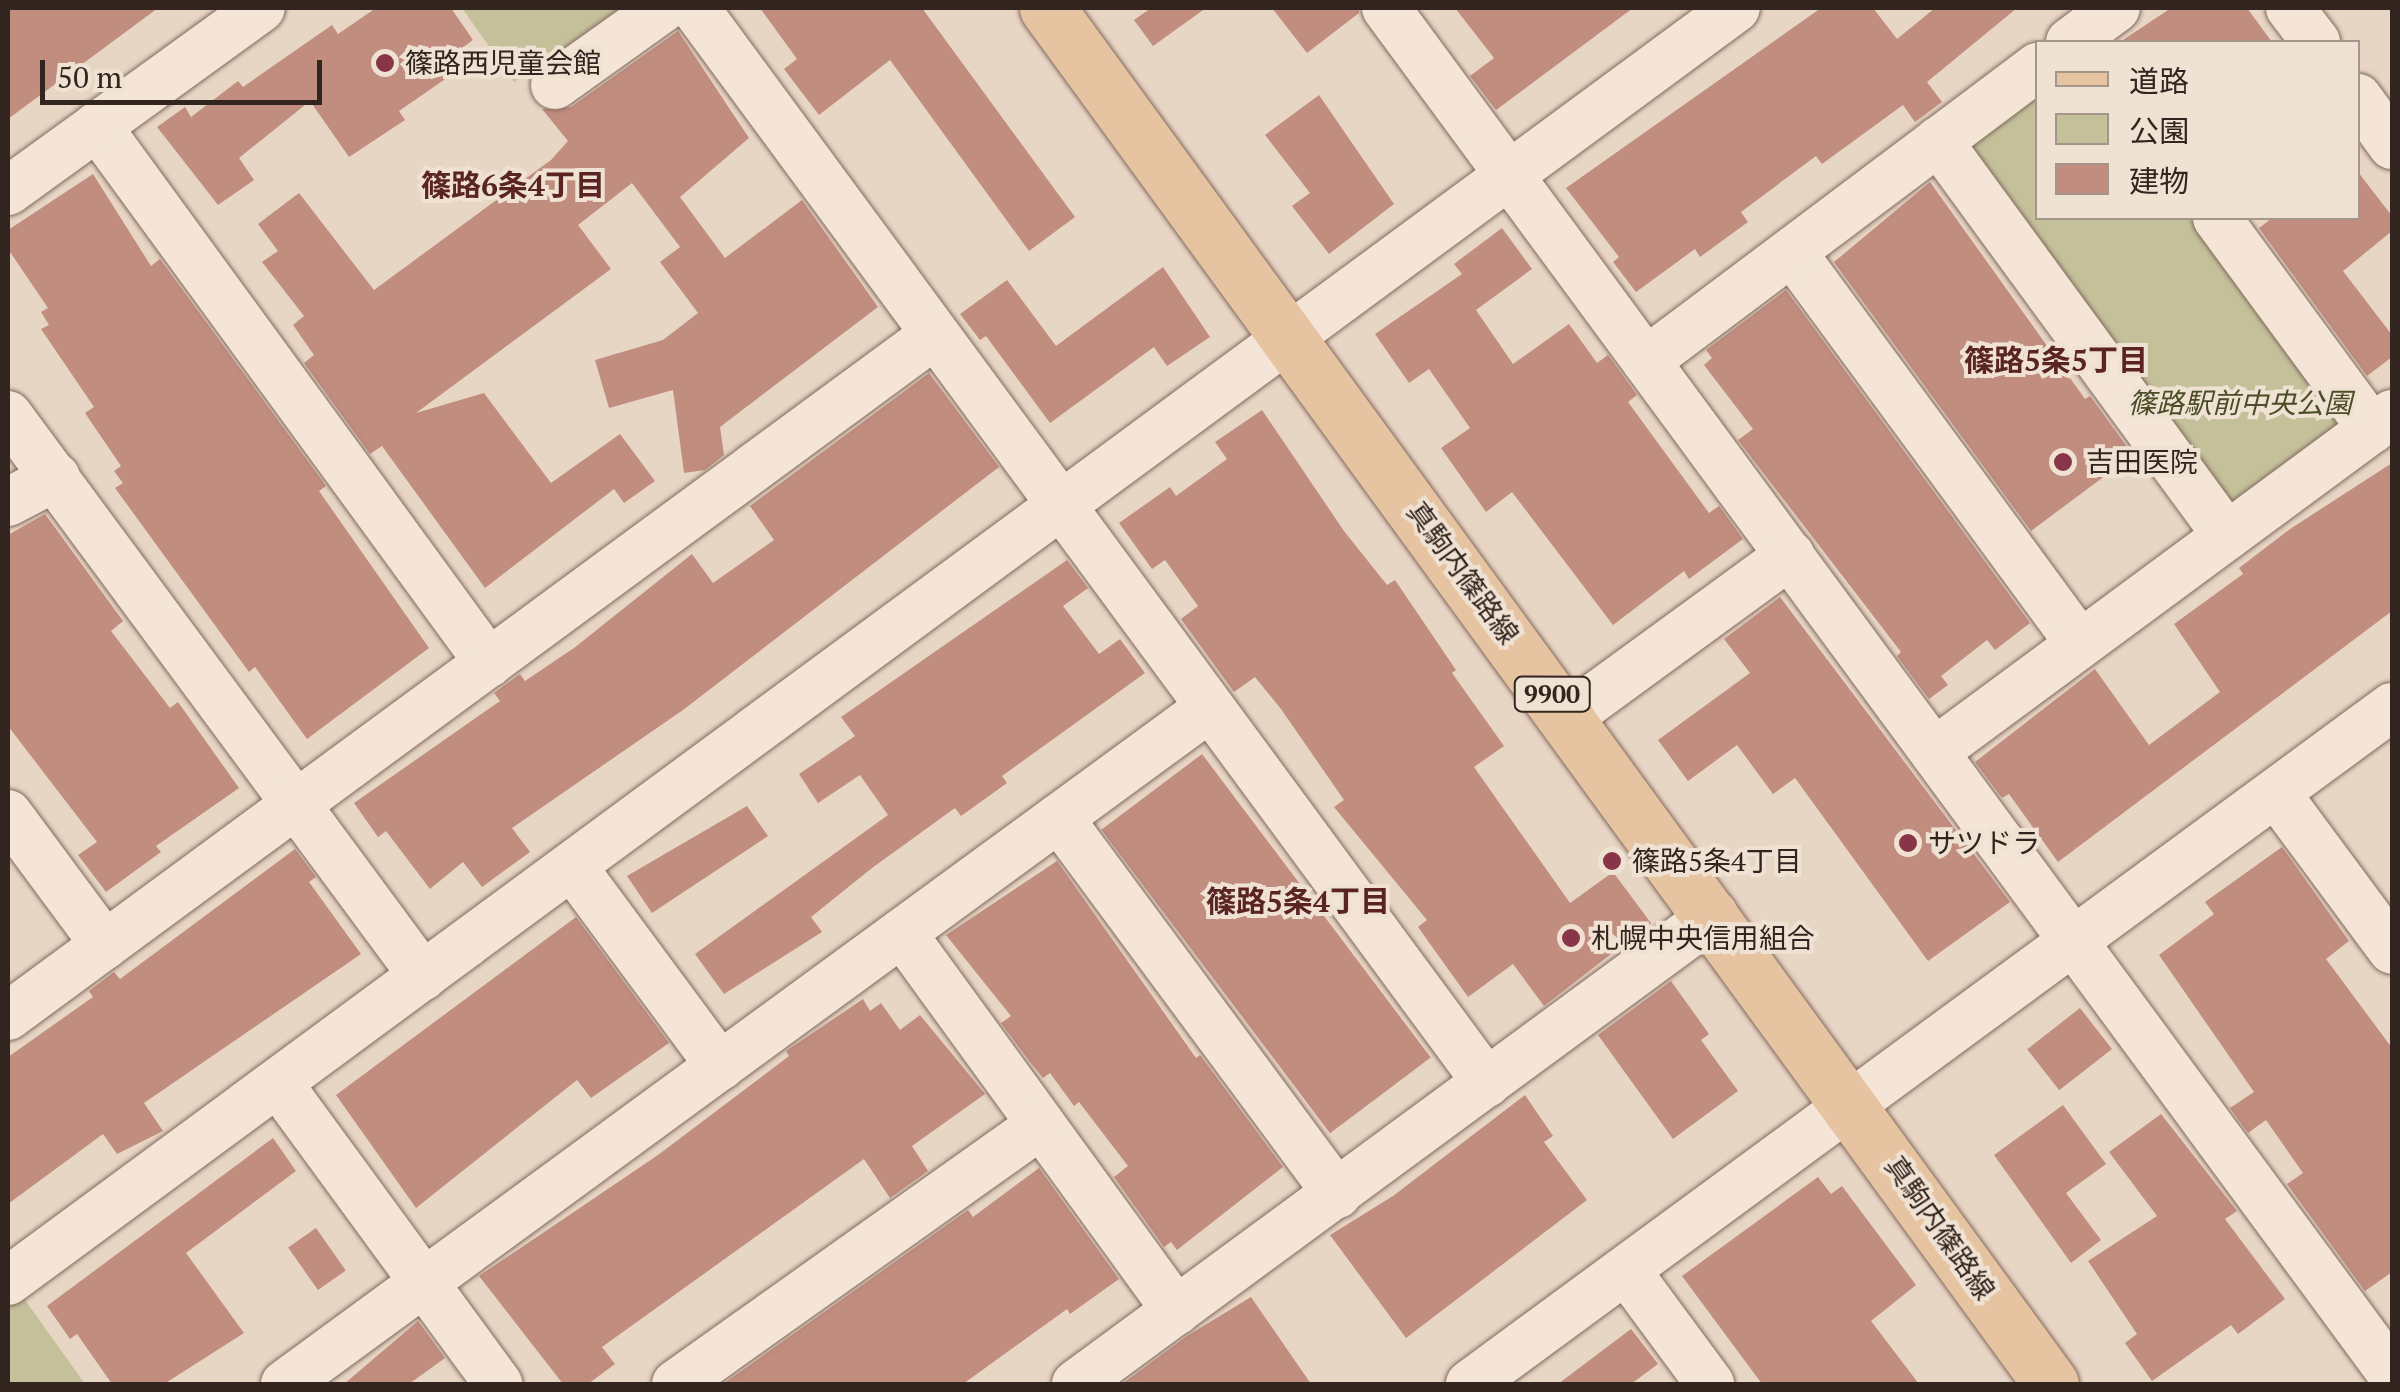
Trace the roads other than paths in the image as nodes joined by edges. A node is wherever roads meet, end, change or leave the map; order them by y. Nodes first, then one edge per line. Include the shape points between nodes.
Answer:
1 (261, 8) edge
2 (663, 8) edge
3 (695, 8) edge
4 (1047, 8) edge
5 (1386, 8) edge
6 (1736, 8) edge
7 (2290, 8) edge
8 (1680, 24) edge
9 (2314, 40) edge
10 (2035, 69) edge
11 (555, 85) dead end
12 (2360, 101) edge
13 (97, 126) junction
14 (1938, 142) junction
15 (2392, 145) edge
16 (1508, 174) junction
17 (8, 192) edge
18 (2219, 220) edge
19 (1792, 252) junction
20 (934, 335) junction
21 (1290, 339) junction
22 (1646, 361) junction
23 (8, 415) edge
24 (2382, 422) edge
25 (56, 476) junction
26 (8, 502) edge
27 (1059, 506) junction
28 (2227, 536) junction
29 (1790, 555) junction
30 (2080, 644) junction
31 (489, 662) junction
32 (2392, 707) edge
33 (1209, 708) junction
34 (1568, 717) junction
35 (1934, 752) junction
36 (2276, 793) junction
37 (297, 805) junction
38 (8, 814) edge
39 (1059, 818) junction
40 (572, 866) junction
41 (1714, 915) junction
42 (902, 932) junction
43 (2074, 942) junction
44 (105, 945) junction
45 (2392, 950) edge
46 (423, 976) junction
47 (8, 1016) edge
48 (720, 1066) junction
49 (278, 1083) junction
50 (1487, 1083) junction
51 (1851, 1104) junction
52 (1040, 1124) junction
53 (1337, 1194) junction
54 (1626, 1270) junction
55 (8, 1282) edge
56 (423, 1283) junction
57 (1177, 1311) junction
58 (2392, 1374) edge
59 (285, 1384) edge
60 (498, 1384) edge
61 (676, 1384) edge
62 (1078, 1384) edge
63 (1470, 1384) edge
64 (1710, 1384) edge
65 (2051, 1384) edge

1 - 13 street
2 - 11 street
3 - 20 street
4 - 21 main road, 真駒内篠路線 / 9900
5 - 16 street
6 - 8 street
7 - 9 street
8 - 16 street
10 - 14 street
12 - 15 street
13 - 17 street
13 - 31 street
14 - 19 street
14 - 28 street
16 - 21 street
16 - 22 street
18 - 24 street
19 - 22 street
19 - 30 street
20 - 27 street
20 - 31 street
21 - 27 street
21 - 34 main road, 真駒内篠路線 / 9900
22 - 29 street
23 - 25 street
24 - 28 street
25 - 26 street
25 - 37 street
27 - 33 street
27 - 40 street
28 - 30 street
29 - 34 street
29 - 35 street
30 - 35 street
31 - 37 street
32 - 36 street
33 - 39 street
33 - 50 street
34 - 41 main road, 真駒内篠路線 / 9900
35 - 43 street
36 - 43 street
36 - 45 street
37 - 44 street
37 - 46 street
38 - 44 street
39 - 42 street
39 - 53 street
40 - 46 street
40 - 48 street
41 - 50 street
41 - 51 main road, 真駒内篠路線 / 9900
42 - 48 street
42 - 52 street
43 - 51 street
43 - 58 street
44 - 47 street
46 - 49 street
48 - 56 street
49 - 55 street
49 - 56 street
50 - 53 street
51 - 54 street
51 - 65 main road, 真駒内篠路線 / 9900
52 - 57 street
52 - 61 street
53 - 57 street
54 - 63 street
54 - 64 street
56 - 59 street
56 - 60 street
57 - 62 street

